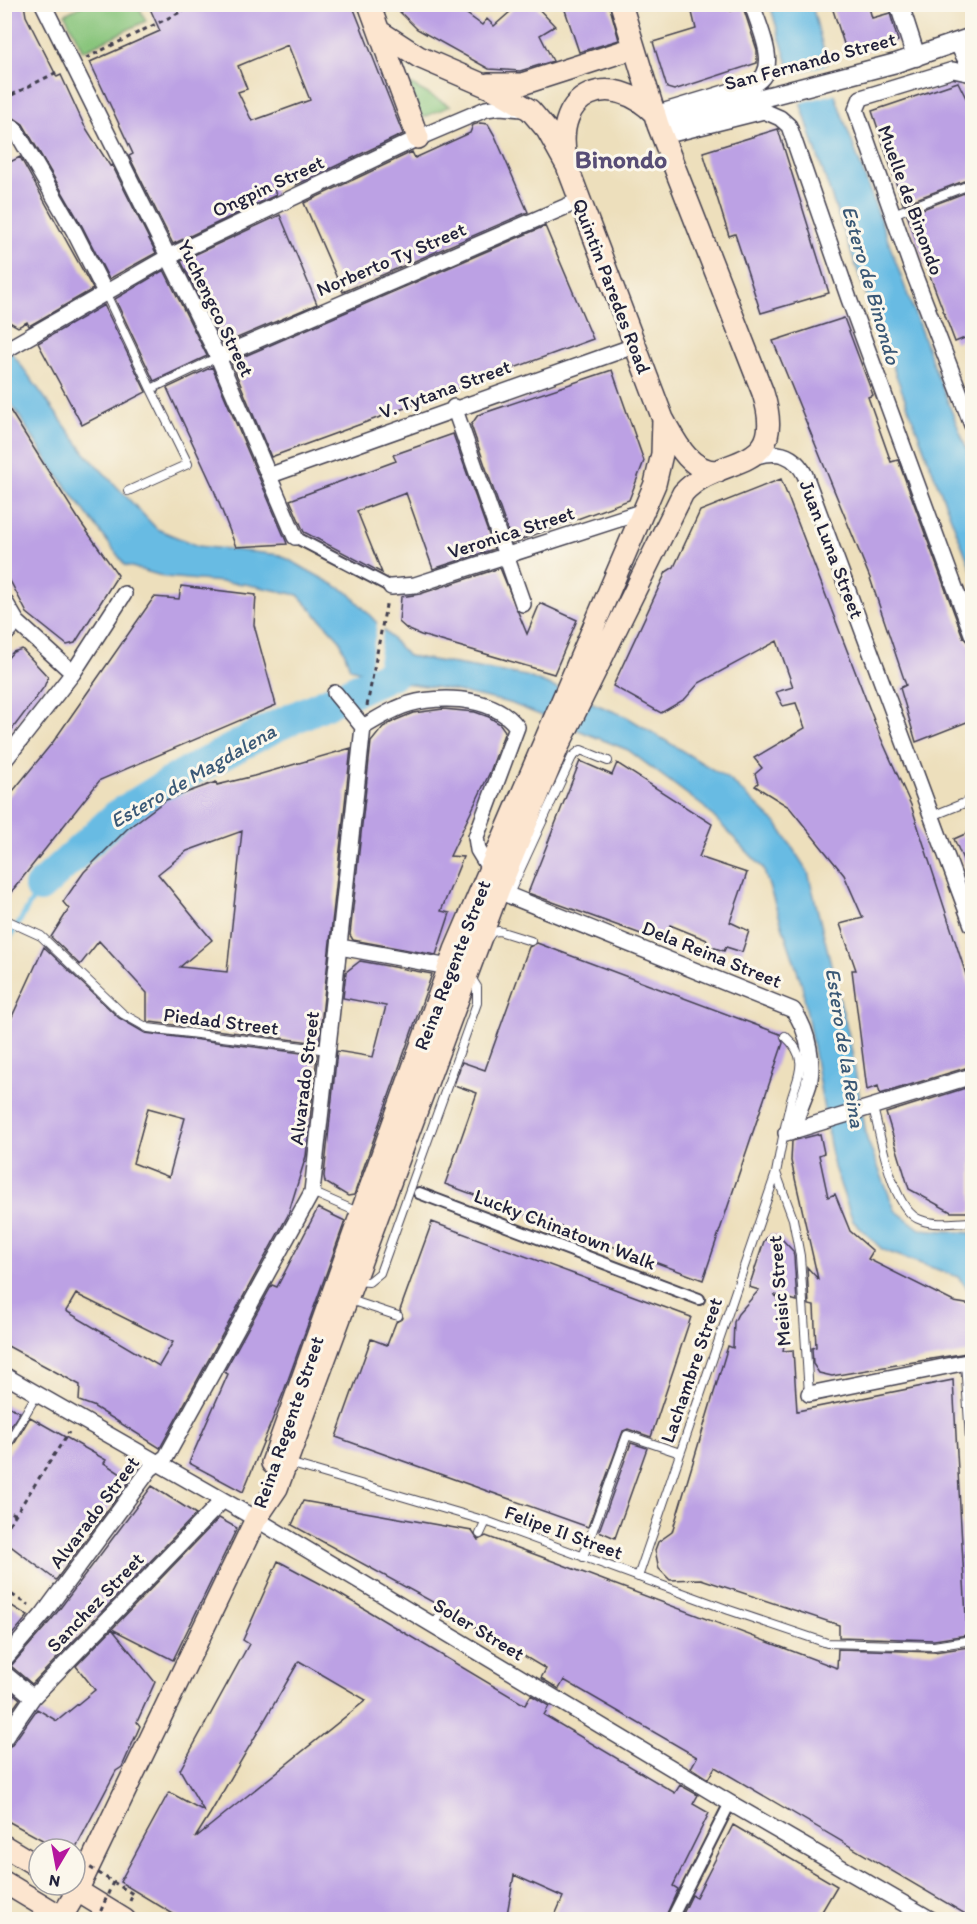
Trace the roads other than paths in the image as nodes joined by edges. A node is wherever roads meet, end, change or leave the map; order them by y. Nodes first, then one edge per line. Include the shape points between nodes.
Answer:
1 (43, 4) edge
2 (369, 4) edge
3 (621, 4) edge
4 (752, 4) edge
5 (899, 4) edge
6 (379, 31) junction
7 (965, 40) edge
8 (634, 48) junction
9 (916, 57) junction
10 (972, 73) edge
11 (478, 83) junction
12 (530, 110) junction
13 (656, 119) junction
14 (4, 123) edge
15 (418, 138) junction
16 (567, 166) junction
17 (972, 184) edge
18 (580, 200) junction
19 (893, 214) junction
20 (168, 257) junction
21 (105, 292) junction
22 (634, 346) junction
23 (9, 348) edge
24 (218, 357) junction
25 (151, 389) junction
26 (454, 407) junction
27 (663, 419) junction
28 (972, 425) edge
29 (756, 456) junction
30 (718, 471) junction
31 (271, 475) junction
32 (128, 491) dead end
33 (644, 511) junction
34 (295, 537) joint
35 (505, 556) junction
36 (391, 587) joint
37 (124, 594) dead end
38 (4, 600) edge
39 (523, 604) dead end
40 (17, 622) junction
41 (972, 634) edge
42 (4, 636) edge
43 (73, 673) junction
44 (335, 693) dead end
45 (574, 693) junction
46 (363, 727) junction
47 (551, 744) junction
48 (4, 761) edge
49 (608, 761) dead end
50 (972, 800) edge
51 (932, 816) junction
52 (489, 868) junction
53 (503, 893) junction
54 (6, 920) edge
55 (972, 926) edge
56 (531, 941) dead end
57 (340, 947) junction
58 (461, 973) junction
59 (785, 1036) dead end
60 (328, 1050) junction
61 (972, 1076) edge
62 (869, 1109) junction
63 (789, 1132) junction
64 (776, 1173) junction
65 (312, 1192) junction
66 (419, 1193) dead end
67 (362, 1213) junction
68 (972, 1222) edge
69 (348, 1285) junction
70 (699, 1299) dead end
71 (398, 1316) dead end
72 (969, 1361) edge
73 (4, 1375) edge
74 (37, 1394) junction
75 (809, 1394) joint
76 (4, 1450) edge
77 (680, 1453) junction
78 (287, 1463) junction
79 (158, 1464) junction
80 (972, 1470) edge
81 (222, 1501) junction
82 (256, 1519) junction
83 (486, 1521) junction
84 (480, 1534) dead end
85 (583, 1557) junction
86 (638, 1577) junction
87 (443, 1608) dead end
88 (433, 1625) junction
89 (972, 1640) edge
90 (4, 1660) edge
91 (4, 1673) edge
92 (33, 1697) junction
93 (4, 1739) edge
94 (730, 1803) junction
95 (4, 1846) edge
96 (27, 1860) edge
97 (87, 1860) edge
98 (4, 1882) edge
99 (70, 1897) edge
100 (87, 1897) edge
101 (63, 1919) edge
102 (125, 1920) edge
103 (671, 1920) edge
104 (932, 1920) edge

1 - 20 street, Yuchengco Street
2 - 6 main road
3 - 8 main road
4 - 13 street via 769,62 764,77
5 - 9 street
6 - 11 main road, Quintin Paredes Road via 419,57
6 - 15 main road
7 - 9 street, San Fernando Street
7 - 10 street
8 - 11 main road via 522,84
8 - 13 main road
9 - 13 street, San Fernando Street via 696,115
10 - 19 street, Muelle de Binondo via 953,70 861,98 857,103 856,110
11 - 12 main road, Quintin Paredes Road
12 - 15 street, Ongpin Street via 500,106 486,109
12 - 16 main road, Quintin Paredes Road via 547,130
13 - 16 main road via 633,98 618,93 598,92 580,98 566,120
13 - 29 main road via 766,406 766,436
13 - 41 street via 666,132 676,133 764,111 789,126
14 - 21 street via 15,129
15 - 20 street, Ongpin Street
16 - 18 main road, Quintin Paredes Road
17 - 19 lane
18 - 22 main road, Quintin Paredes Road
18 - 24 street, Norberto Ty Street
19 - 28 street, Muelle de Binondo
20 - 21 street, Ongpin Street
20 - 24 street, Yuchengco Street
21 - 23 street, Ongpin Street
21 - 25 lane
22 - 26 street, V. Tytana Street
22 - 27 main road, Quintin Paredes Road
24 - 25 lane
24 - 31 street, Yuchengco Street
25 - 32 lane via 188,464
26 - 31 street, V. Tytana Street
26 - 35 street
27 - 30 main road, Quintin Paredes Road via 691,460
27 - 33 main road, Reina Regente Street via 661,461
29 - 30 main road
29 - 51 street, Juan Luna Street via 786,455 805,475
30 - 45 main road, Reina Regente Street via 683,493
31 - 34 street, Yuchengco Street
33 - 35 street, Veronica Street
33 - 45 main road, Reina Regente Street
34 - 36 street, Yuchengco Street
35 - 36 street, Veronica Street via 416,585
35 - 39 street
37 - 43 street
38 - 40 street
40 - 42 street
40 - 43 street
43 - 48 street
44 - 46 street
45 - 47 main road, Reina Regente Street
46 - 52 street via 397,708 425,700 479,702 510,717 517,727 476,837 478,850
46 - 57 street, Alvarado Street
47 - 52 main road, Reina Regente Street
47 - 53 main road, Reina Regente Street
49 - 53 lane via 587,751 576,752
50 - 51 lane
51 - 55 street, Juan Luna Street
52 - 58 main road, Reina Regente Street
53 - 58 main road, Reina Regente Street
53 - 63 street, Dela Reina Street via 793,1010 802,1025 810,1063 809,1083
54 - 60 lane, Piedad Street via 41,936 123,1014 148,1028
56 - 58 lane via 492,932 475,971
57 - 58 street
57 - 60 street, Alvarado Street
58 - 67 main road, Reina Regente Street
58 - 69 main road, Reina Regente Street
59 - 63 lane via 798,1053 800,1072 789,1107
60 - 65 street, Alvarado Street
61 - 62 street
62 - 63 street
62 - 68 lane via 904,1209 927,1222
63 - 64 lane
64 - 75 lane, Meisic Street via 793,1219 800,1256
64 - 77 lane, Lachambre Street
65 - 67 lane
65 - 79 street, Alvarado Street via 166,1458
66 - 70 street, Lucky Chinatown Walk
67 - 69 main road, Reina Regente Street
69 - 71 lane
69 - 78 main road, Reina Regente Street
69 - 82 main road, Reina Regente Street via 263,1487
72 - 75 street
72 - 80 lane
73 - 74 street, Soler Street
74 - 76 lane
74 - 79 street, Soler Street
77 - 85 lane via 627,1435
77 - 86 lane, Lachambre Street
78 - 82 main road, Reina Regente Street via 277,1488
78 - 83 lane, Felipe II Street
79 - 81 street, Soler Street
79 - 90 street, Alvarado Street via 150,1469 44,1613
81 - 82 street, Soler Street
81 - 92 street, Sanchez Street
82 - 88 street, Soler Street
82 - 97 main road, Reina Regente Street
83 - 84 lane
83 - 85 lane, Felipe II Street
85 - 86 lane, Felipe II Street
86 - 89 lane, Felipe II Street via 827,1643 934,1646
87 - 88 lane
88 - 94 street, Soler Street
91 - 92 street
92 - 93 street, Sanchez Street
94 - 103 street
94 - 104 street, Soler Street
95 - 96 main road
98 - 101 main road
99 - 101 main road, Reina Regente Street
100 - 102 main road

